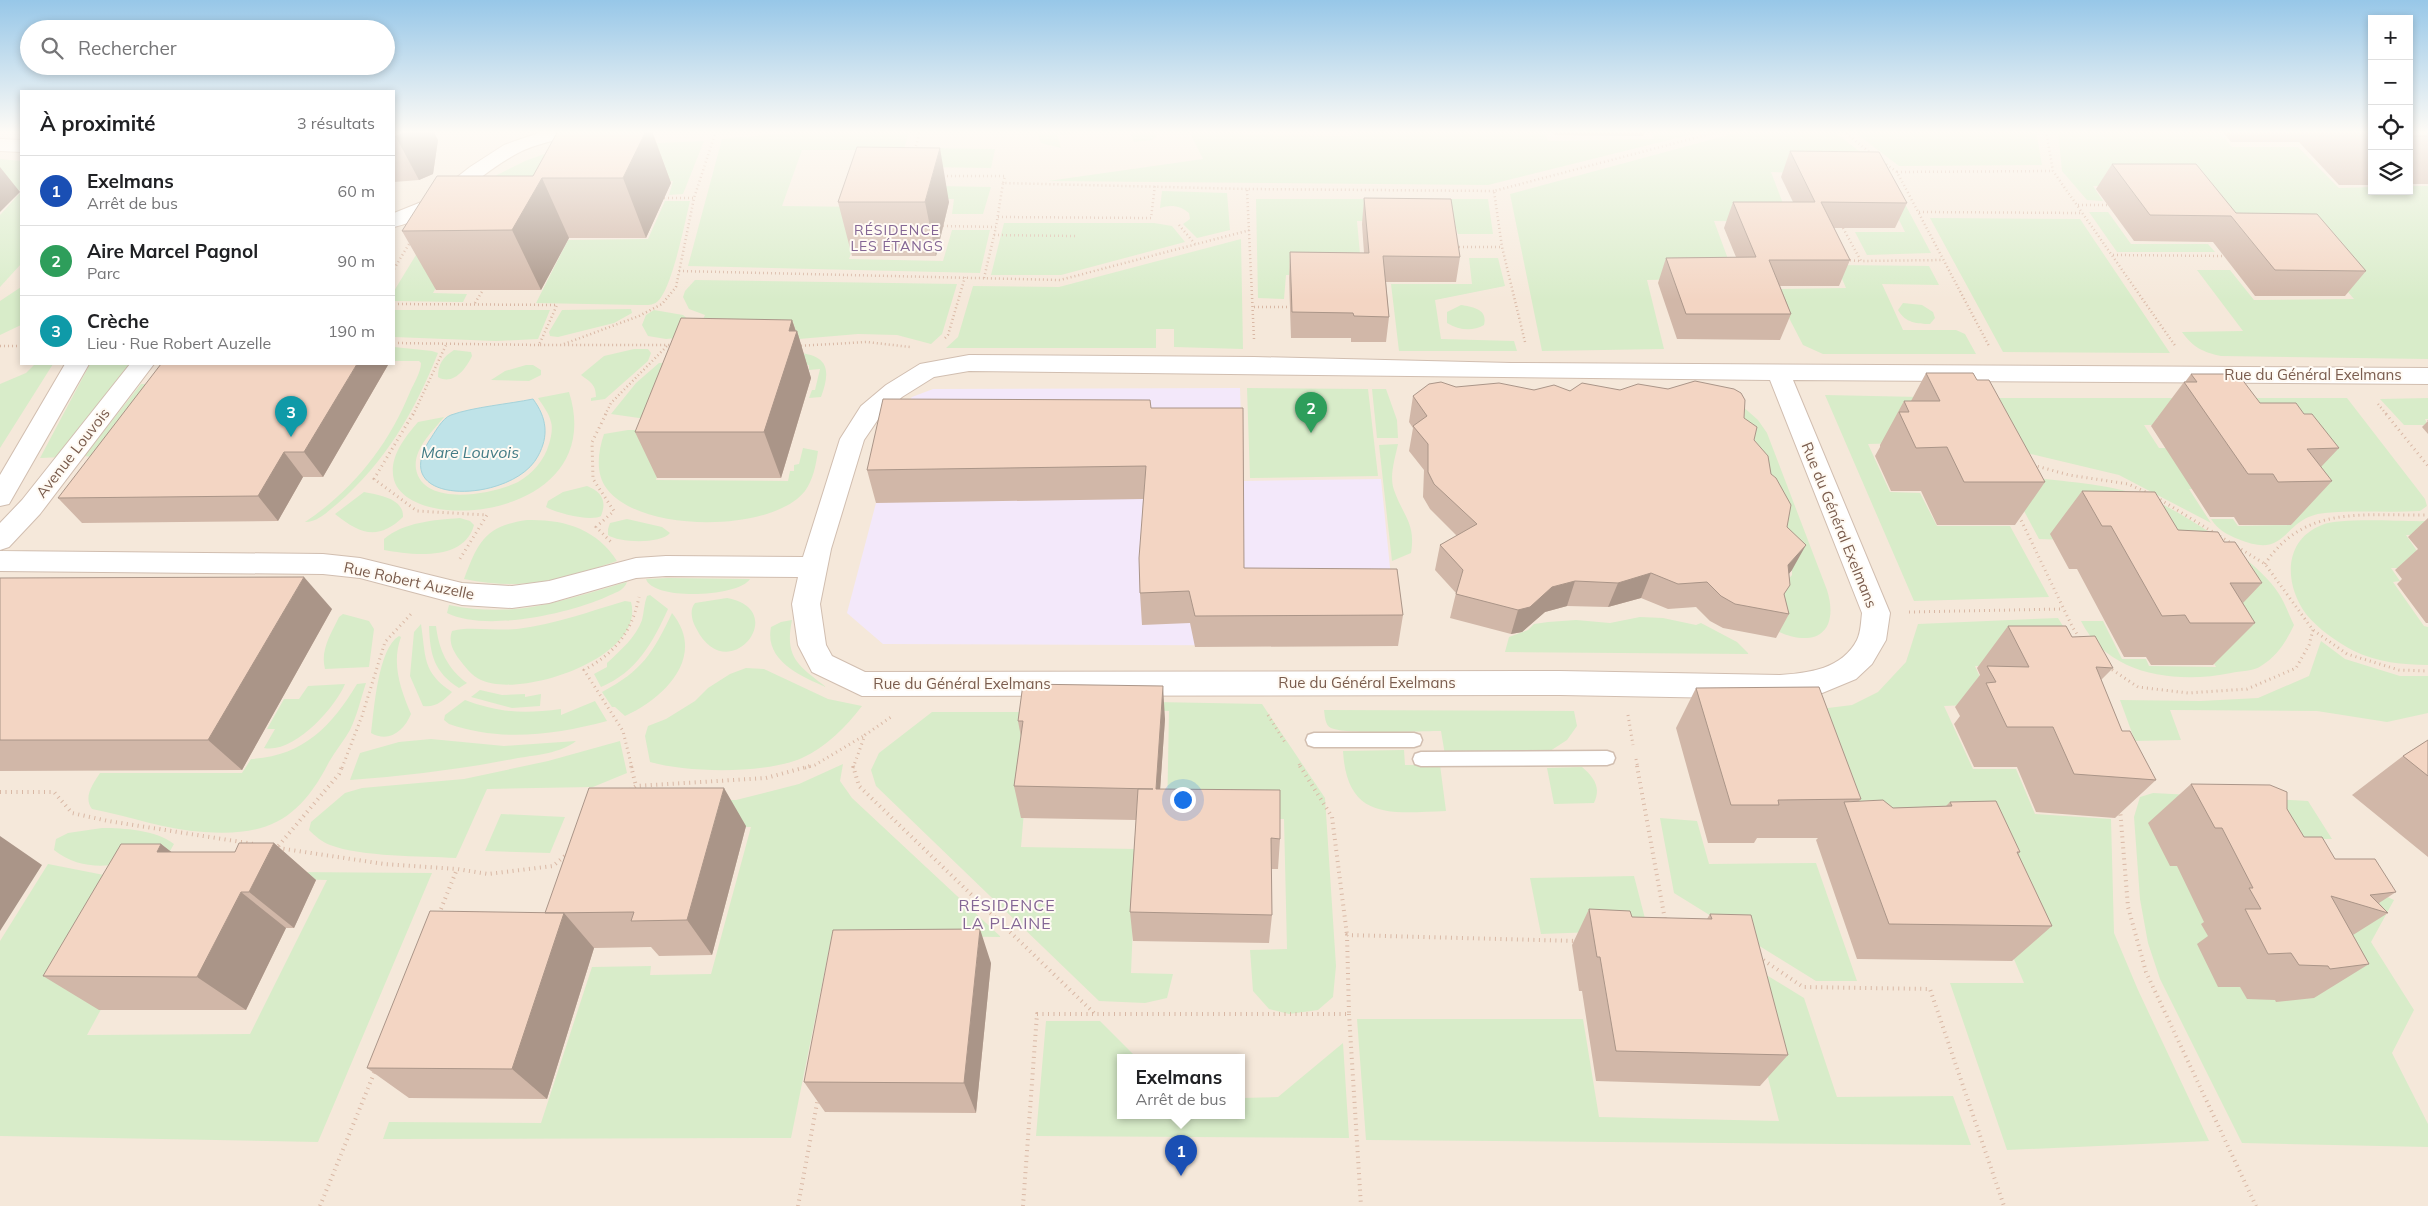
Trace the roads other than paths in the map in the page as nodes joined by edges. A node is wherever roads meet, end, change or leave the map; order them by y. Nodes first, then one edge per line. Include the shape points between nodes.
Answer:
1 (456, 187) edge
2 (395, 221) edge
3 (76, 365) edge
4 (141, 365) edge
5 (1778, 372) junction
6 (2428, 376) edge
7 (0, 497) edge
8 (0, 502) edge
9 (31, 507) junction
10 (0, 540) edge
11 (0, 561) edge
12 (814, 567) junction
13 (1314, 740) dead end
14 (1414, 740) dead end
15 (1607, 758) dead end
16 (1421, 759) dead end

1 - 2 street via 436,203
3 - 7 street
4 - 9 street, Avenue Louvois
5 - 6 street, Rue du Général Exelmans
5 - 12 street, Rue du Général Exelmans via 933,361 928,370 894,390 870,412 852,439
5 - 12 street, Rue du Général Exelmans via 1876,613 1872,640 1862,656 1846,671 1815,684 1780,687 862,684 822,664 812,645 806,604
8 - 9 street
9 - 10 street, Avenue Louvois
11 - 12 street, Rue Robert Auzelle via 323,564 360,568 462,594 512,598 549,592 636,568
13 - 14 lane
15 - 16 lane

